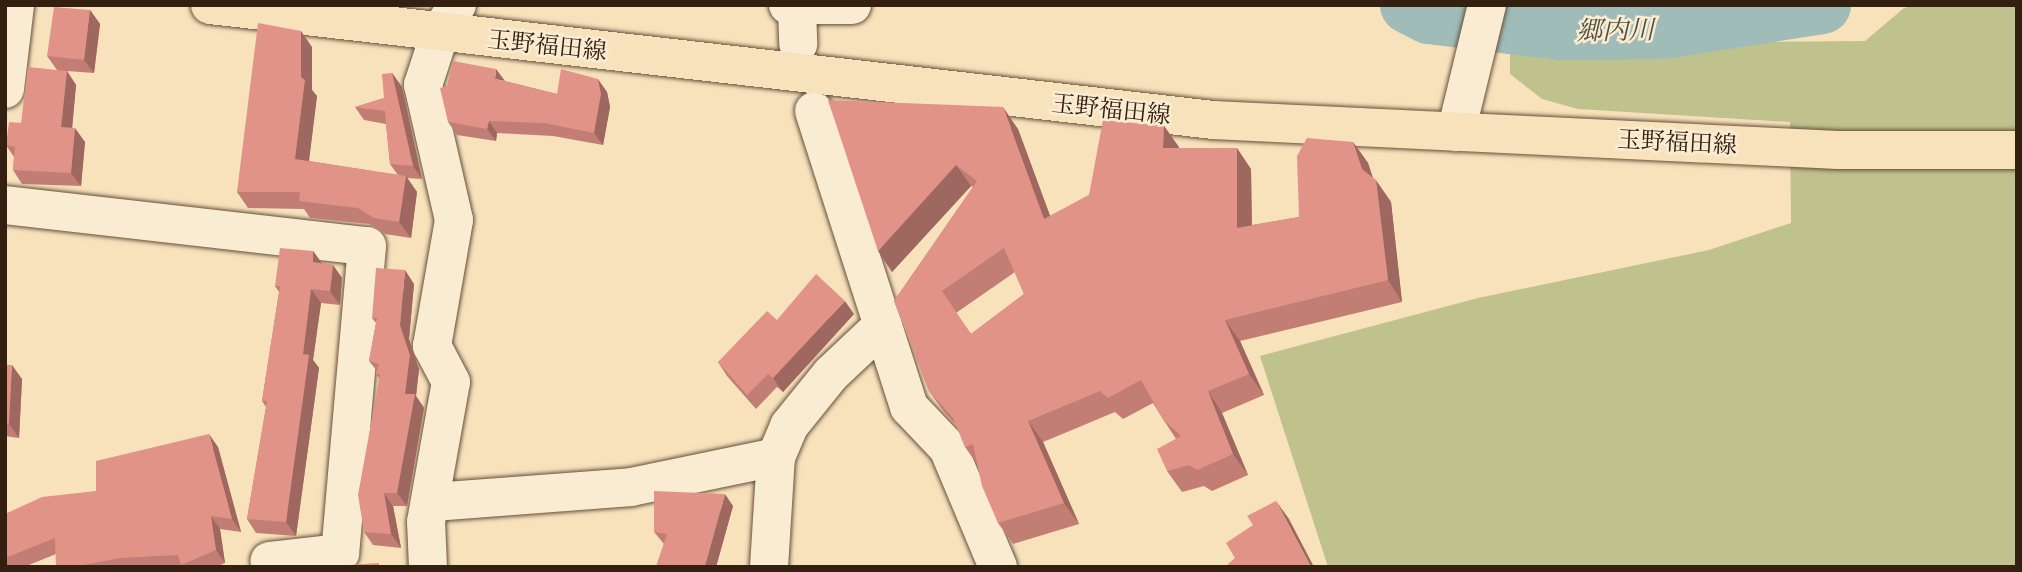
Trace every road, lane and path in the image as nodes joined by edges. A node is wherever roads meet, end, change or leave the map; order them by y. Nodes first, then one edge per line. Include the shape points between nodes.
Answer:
1 (15, 5) edge
2 (209, 5) edge
3 (852, 5) edge
4 (1487, 5) edge
5 (448, 19) edge
6 (794, 19) edge
7 (5, 89) edge
8 (814, 111) dead end
9 (1456, 132) junction
10 (2017, 150) edge
11 (5, 205) edge
12 (883, 325) junction
13 (776, 457) junction
14 (433, 502) junction
15 (269, 561) dead end
16 (428, 567) edge
17 (769, 567) edge
18 (998, 567) edge

1 - 7 street
2 - 5 main road, 玉野福田線
3 - 6 street
4 - 9 street
5 - 9 main road, 玉野福田線 via 1213,120
5 - 14 street via 423,85 454,219 432,346 451,383
8 - 12 street
9 - 10 main road, 玉野福田線 via 1838,150
11 - 15 street via 367,246 340,553
12 - 13 street via 789,426
12 - 18 street via 909,407 948,449
13 - 14 street via 631,487
13 - 17 street
14 - 16 street via 426,522

